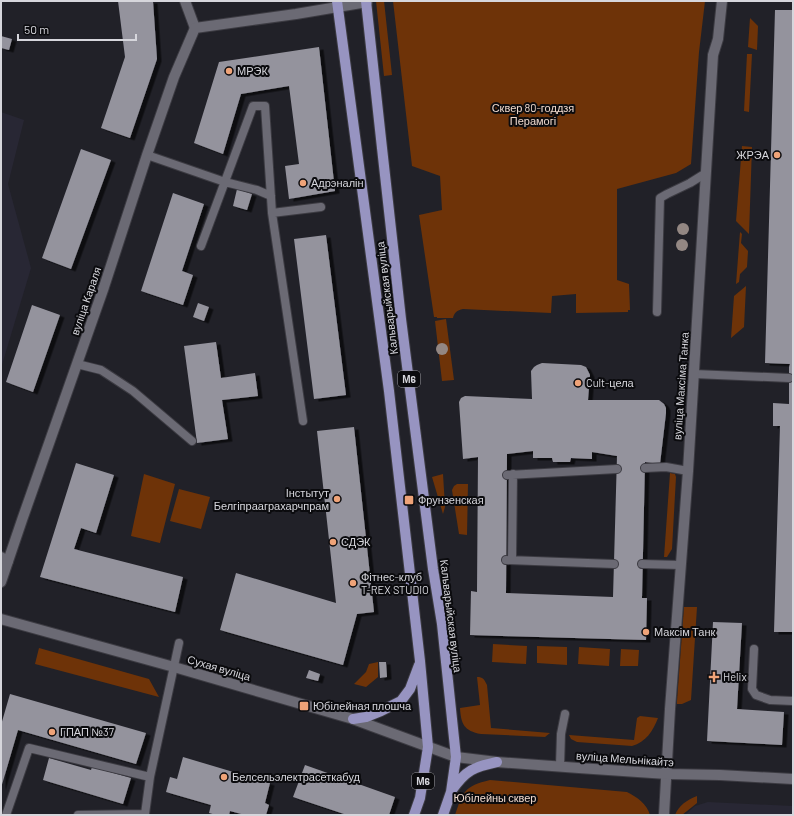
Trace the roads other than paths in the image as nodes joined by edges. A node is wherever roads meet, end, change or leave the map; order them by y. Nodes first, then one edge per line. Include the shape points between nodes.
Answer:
1 (184, 1) edge
2 (722, 1) edge
3 (366, 2) edge
4 (337, 4) edge
5 (195, 28) junction
6 (147, 154) junction
7 (706, 173) junction
8 (225, 182) junction
9 (271, 196) junction
10 (321, 207) dead end
11 (272, 213) junction
12 (201, 246) dead end
13 (657, 312) dead end
14 (77, 364) junction
15 (694, 374) junction
16 (789, 378) dead end
17 (303, 421) dead end
18 (192, 440) dead end
19 (645, 468) dead end
20 (616, 469) dead end
21 (688, 471) junction
22 (5, 559) edge
23 (614, 564) dead end
24 (642, 564) dead end
25 (681, 565) junction
26 (1, 582) edge
27 (1, 619) edge
28 (179, 643) dead end
29 (754, 649) dead end
30 (420, 661) junction
31 (174, 667) junction
32 (793, 701) edge
33 (565, 714) dead end
34 (353, 719) junction
35 (428, 747) junction
36 (456, 757) junction
37 (497, 762) junction
38 (560, 766) junction
39 (667, 774) junction
40 (150, 777) junction
41 (793, 779) edge
42 (451, 792) junction
43 (6, 815) edge
44 (78, 815) edge
45 (414, 815) edge
46 (444, 815) edge
47 (664, 815) edge

1 - 5 main road
2 - 7 main road, вуліца Максіма Танка via 718,39 713,55
3 - 4 main road, Кальварыйская вуліца
3 - 36 main road, Кальварыйская вуліца / М6 via 402,325 442,624
4 - 5 main road via 296,14
4 - 30 main road, Кальварыйская вуліца / М6 via 388,383
5 - 6 main road, вуліца Караля via 174,77
6 - 8 lane
6 - 14 main road, вуліца Караля
7 - 13 lane via 660,198
7 - 15 main road, вуліца Максіма Танка
8 - 9 lane
8 - 9 lane via 253,106 265,106
8 - 12 lane
9 - 11 lane
10 - 11 lane
11 - 17 lane
14 - 18 lane via 101,370 133,391
14 - 22 main road, вуліца Караля via 22,520
15 - 16 lane
15 - 21 main road, вуліца Максіма Танка
19 - 21 lane via 666,466
20 - 23 lane via 510,474 509,560
21 - 25 main road, вуліца Максіма Танка
22 - 26 main road, вуліца Караля
24 - 25 lane
25 - 39 main road, вуліца Максіма Танка
27 - 31 main road, Сухая вуліца
28 - 31 lane
29 - 32 lane via 752,689 756,695 770,700
30 - 34 main road via 410,689 401,701 366,717
30 - 35 main road, Кальварыйская вуліца / М6
31 - 34 main road, Сухая вуліца
31 - 40 lane
33 - 38 lane via 561,734
34 - 35 main road, Сухая вуліца
35 - 36 main road, Сухая вуліца
35 - 45 main road, М6 via 420,798
36 - 37 main road, вуліца Мельнікайтэ
36 - 42 main road, М6
37 - 38 main road, вуліца Мельнікайтэ
37 - 42 main road via 474,768 462,777
38 - 39 main road, вуліца Мельнікайтэ
39 - 41 main road, вуліца Мельнікайтэ
39 - 47 main road, вуліца Максіма Танка
40 - 43 lane via 29,748
40 - 44 lane via 145,814
42 - 46 main road, М6

